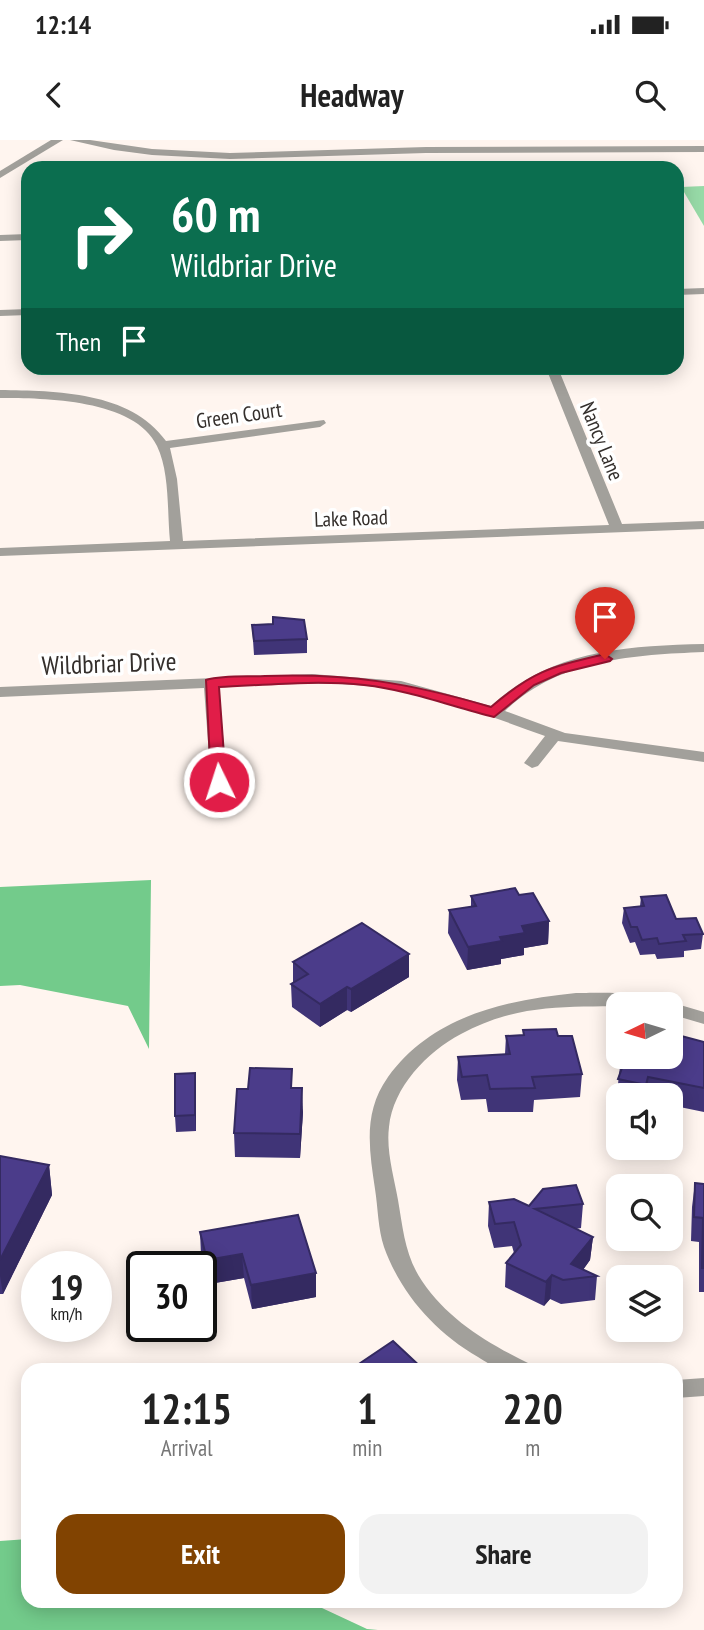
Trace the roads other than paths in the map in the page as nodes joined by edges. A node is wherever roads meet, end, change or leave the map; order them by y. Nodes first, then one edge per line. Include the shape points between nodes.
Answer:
1 (58, 140) edge
2 (75, 140) edge
3 (582, 144) edge
4 (704, 149) edge
5 (23, 161) edge
6 (21, 162) edge
7 (0, 175) edge
8 (21, 237) edge
9 (0, 238) edge
10 (704, 291) edge
11 (684, 292) edge
12 (21, 312) edge
13 (0, 313) edge
14 (555, 375) edge
15 (0, 394) edge
16 (320, 423) dead end
17 (163, 445) junction
18 (704, 525) edge
19 (617, 528) junction
20 (177, 545) junction
21 (0, 552) edge
22 (704, 648) edge
23 (211, 683) junction
24 (0, 692) edge
25 (494, 712) junction
26 (554, 735) junction
27 (704, 757) edge
28 (532, 763) dead end
29 (219, 782) dead end
30 (606, 998) edge
31 (683, 1012) edge
32 (704, 1018) edge
33 (507, 1363) edge
34 (704, 1387) edge
35 (683, 1389) edge

1 - 5 street
2 - 3 street via 138,151 213,156
3 - 4 street
6 - 7 street
8 - 9 street
10 - 11 street
12 - 13 street
14 - 19 street, Nancy Lane
15 - 17 street via 54,396 111,408 150,428
16 - 17 street, Green Court
17 - 20 street
18 - 19 street, Lake Road
19 - 20 street, Lake Road
20 - 21 street, Lake Road
22 - 25 street via 627,655 557,670 521,687
23 - 24 street, Wildbriar Drive
23 - 25 street, Wildbriar Drive via 364,681 426,692
23 - 29 street
25 - 26 street, Wildbriar Drive
26 - 27 street, Wildbriar Drive
26 - 28 street
30 - 33 street via 563,999 500,1011 444,1034 417,1055 387,1096 379,1121 394,1243 402,1264 417,1292 439,1317
31 - 32 street
34 - 35 street

